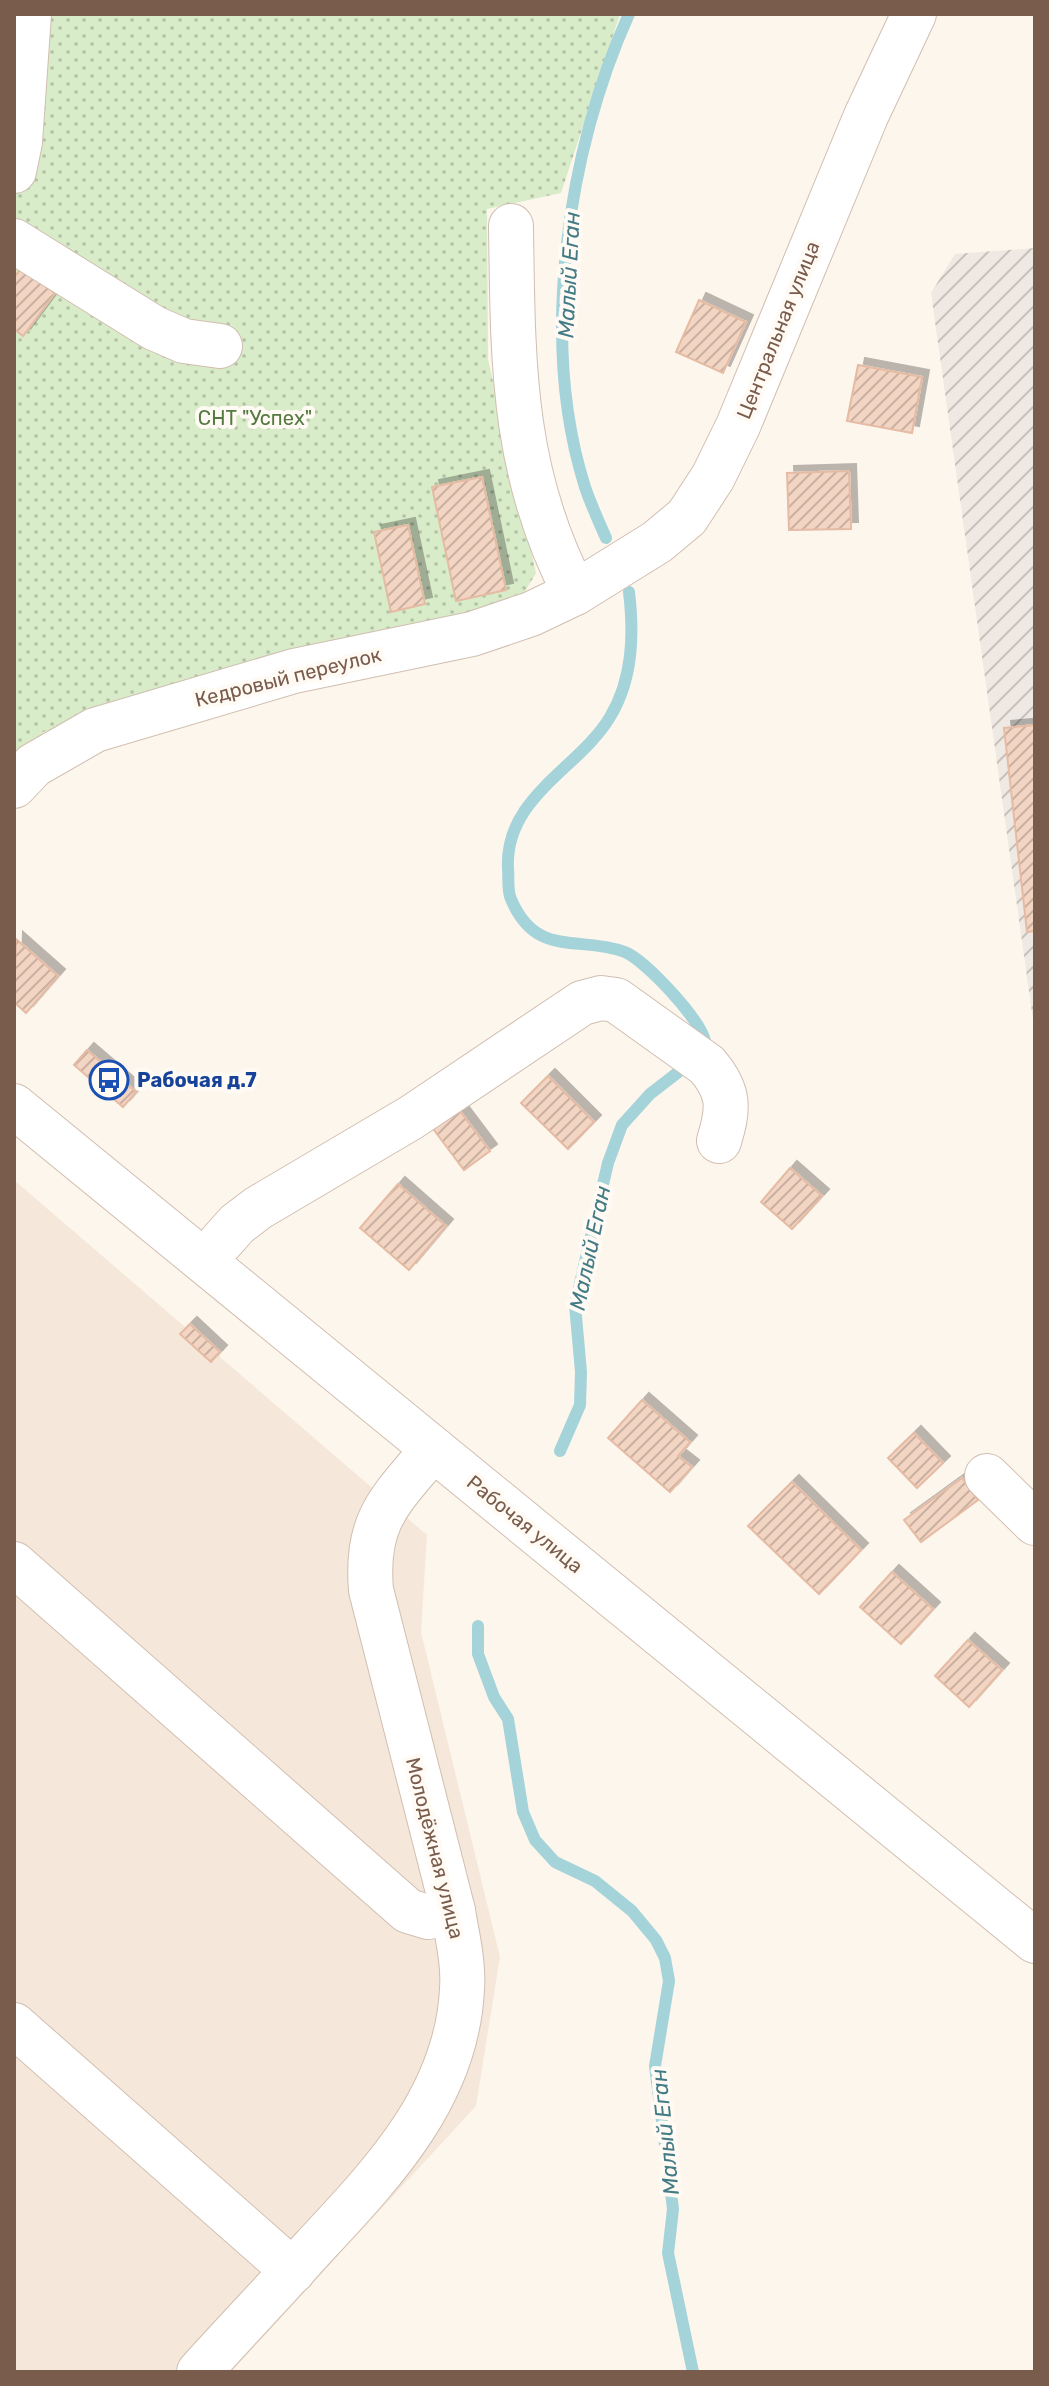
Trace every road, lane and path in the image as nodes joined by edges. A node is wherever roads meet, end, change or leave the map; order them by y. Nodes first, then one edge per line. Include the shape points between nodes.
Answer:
1 (29, 14) edge
2 (914, 14) edge
3 (14, 171) edge
4 (511, 226) dead end
5 (14, 241) edge
6 (220, 346) dead end
7 (575, 593) junction
8 (14, 786) edge
9 (14, 1106) edge
10 (719, 1141) dead end
11 (204, 1261) junction
12 (433, 1449) junction
13 (987, 1476) dead end
14 (1035, 1523) edge
15 (14, 1564) edge
16 (453, 1911) junction
17 (1035, 1941) edge
18 (14, 2025) edge
19 (293, 2271) junction
20 (199, 2372) edge

1 - 3 street
2 - 7 street, Центральная улица via 713,477 687,517
4 - 7 street via 513,345 531,485 545,533
5 - 6 street via 154,328 184,341
7 - 8 street, Кедровый переулок via 472,634 294,671 95,730 54,751
9 - 11 street, Рабочая улица
10 - 11 street via 729,1108 719,1079 616,1000 601,998 582,1003 412,1117 267,1201 237,1224
11 - 12 street, Рабочая улица
12 - 16 street, Молодёжная улица via 382,1514 368,1560 371,1590
12 - 17 street, Рабочая улица
13 - 14 street
15 - 16 street via 408,1911 428,1917
16 - 19 street, Молодёжная улица via 462,1989 439,2083 390,2165
18 - 19 street
19 - 20 street, Молодёжная улица

